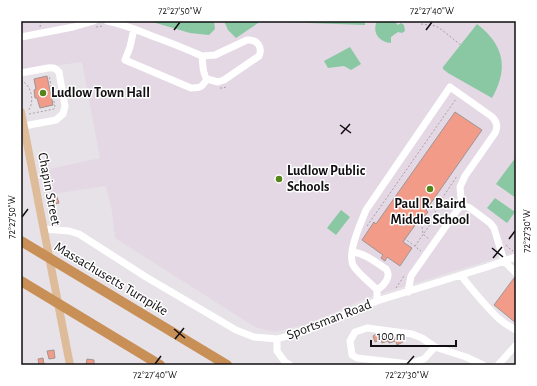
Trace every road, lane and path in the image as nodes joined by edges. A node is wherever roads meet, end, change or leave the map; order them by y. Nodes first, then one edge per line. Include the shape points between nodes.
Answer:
1 (95, 24) edge
2 (105, 24) edge
3 (421, 24) dead end
4 (134, 29) junction
5 (21, 37) edge
6 (462, 46) dead end
7 (202, 56) junction
8 (47, 73) dead end
9 (22, 75) edge
10 (207, 79) junction
11 (230, 84) dead end
12 (217, 87) dead end
13 (460, 99) dead end
14 (21, 112) edge
15 (24, 126) junction
16 (460, 172) dead end
17 (463, 206) junction
18 (421, 219) dead end
19 (44, 229) junction
20 (364, 231) dead end
21 (424, 234) junction
22 (404, 238) dead end
23 (430, 239) dead end
24 (24, 243) edge
25 (415, 246) junction
26 (422, 251) dead end
27 (352, 252) junction
28 (516, 257) edge
29 (504, 261) junction
30 (516, 273) edge
31 (461, 275) junction
32 (23, 282) edge
33 (377, 290) junction
34 (408, 292) junction
35 (377, 301) junction
36 (516, 330) edge
37 (277, 339) junction
38 (516, 345) edge
39 (435, 347) junction
40 (70, 365) edge
41 (160, 365) edge
42 (226, 365) edge
43 (290, 365) edge
44 (483, 365) edge
45 (498, 365) edge

1 - 2 path
1 - 5 street
2 - 4 street via 119,24
3 - 6 path via 436,26
4 - 7 street
4 - 10 street via 125,60 191,88 199,88
7 - 10 street
7 - 10 street via 215,55 247,40 256,42 261,50 259,56 224,80 218,82
8 - 9 path via 55,108 28,114 32,100 30,88 21,80
9 - 15 street via 56,68 65,106 63,114 56,120
11 - 12 path via 223,88
13 - 20 path via 456,98
14 - 15 main road, Chapin Street
15 - 19 main road, Chapin Street
16 - 21 path via 435,209 436,216
17 - 27 street via 460,187 495,133 496,124 494,118 450,87 366,210
17 - 29 street via 470,208 494,228
17 - 34 street via 458,209 411,276
18 - 21 path
19 - 37 street, Sportsman Road via 79,234 236,330 254,337
19 - 40 main road, Chapin Street
21 - 23 path
21 - 25 path
22 - 25 path
24 - 42 highway, Massachusetts Turnpike
25 - 26 path
27 - 33 street via 356,269
27 - 33 street via 363,254 388,271 388,278
28 - 29 street, Sportsman Road
29 - 30 street
29 - 31 street, Sportsman Road
31 - 34 street, Sportsman Road
31 - 36 street via 498,319
32 - 41 highway
33 - 35 street
34 - 35 street, Sportsman Road
35 - 37 street, Sportsman Road via 302,332
37 - 43 street via 277,351
38 - 45 street
39 - 39 street via 412,334 367,328 355,332 350,341 352,355 357,358 409,364 424,359
39 - 44 street

